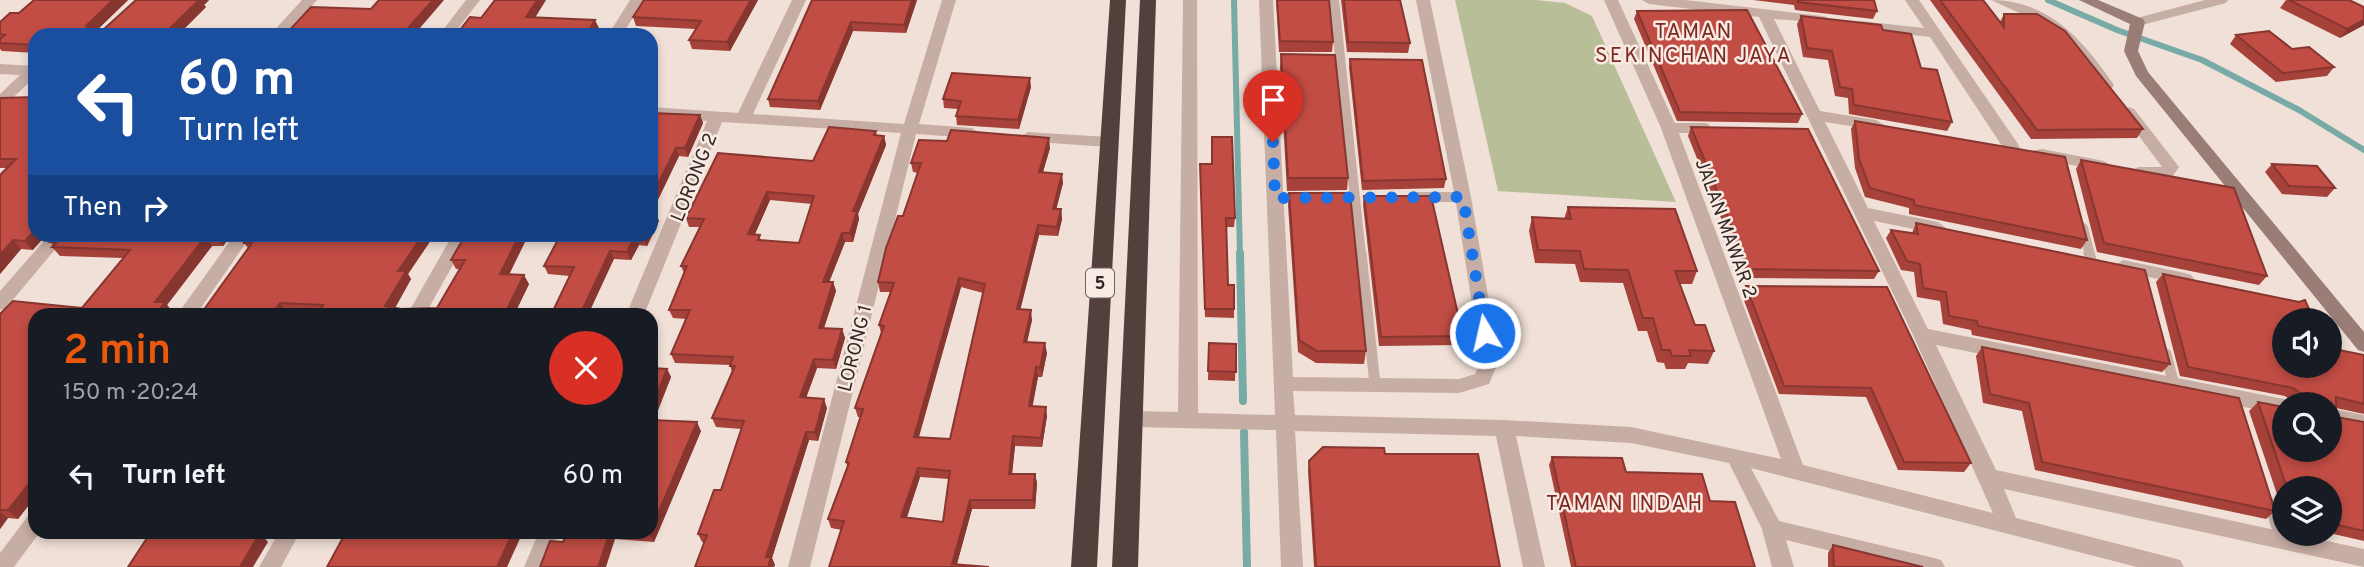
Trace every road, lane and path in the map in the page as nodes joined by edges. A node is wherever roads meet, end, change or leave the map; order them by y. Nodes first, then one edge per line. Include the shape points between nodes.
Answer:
1 (310, 0) edge
2 (473, 0) edge
3 (637, 0) edge
4 (799, 0) edge
5 (949, 0) edge
6 (1118, 0) edge
7 (1148, 0) edge
8 (1191, 0) edge
9 (1266, 0) edge
10 (1334, 0) edge
11 (1423, 0) edge
12 (1611, 0) edge
13 (1648, 0) edge
14 (1912, 0) edge
15 (1998, 0) edge
16 (2086, 0) edge
17 (2221, 0) edge
18 (1664, 1) edge
19 (1764, 13) junction
20 (284, 28) edge
21 (451, 28) edge
22 (619, 28) edge
23 (2137, 28) junction
24 (1933, 33) junction
25 (1329, 60) edge
26 (1341, 60) junction
27 (1354, 60) edge
28 (0, 69) edge
29 (28, 71) edge
30 (28, 76) edge
31 (0, 102) edge
32 (658, 112) edge
33 (717, 116) junction
34 (743, 118) junction
35 (1815, 125) junction
36 (1669, 128) junction
37 (1711, 128) edge
38 (1893, 128) edge
39 (910, 129) junction
40 (989, 134) edge
41 (1016, 136) edge
42 (1108, 142) junction
43 (1985, 144) edge
44 (2011, 148) junction
45 (1409, 197) edge
46 (1463, 197) junction
47 (1342, 198) edge
48 (1356, 198) junction
49 (1369, 198) edge
50 (1863, 213) junction
51 (2082, 222) edge
52 (1957, 232) edge
53 (53, 242) edge
54 (238, 242) edge
55 (457, 242) edge
56 (2085, 258) joint
57 (2197, 281) edge
58 (0, 303) edge
59 (191, 308) edge
60 (420, 308) edge
61 (638, 308) edge
62 (1922, 335) junction
63 (2364, 345) edge
64 (2164, 347) edge
65 (1283, 384) junction
66 (1375, 385) junction
67 (2174, 385) junction
68 (2272, 406) edge
69 (1131, 419) junction
70 (2342, 419) edge
71 (1188, 421) junction
72 (2364, 423) edge
73 (1285, 424) junction
74 (1504, 428) junction
75 (1735, 456) junction
76 (1796, 473) junction
77 (1989, 477) junction
78 (2264, 488) edge
79 (2272, 512) edge
80 (2009, 527) junction
81 (1772, 528) junction
82 (28, 532) edge
83 (2272, 537) edge
84 (286, 539) edge
85 (546, 539) edge
86 (2312, 546) edge
87 (2364, 558) edge
88 (2, 567) edge
89 (270, 567) edge
90 (535, 567) edge
91 (799, 567) edge
92 (1084, 567) edge
93 (1125, 567) edge
94 (1292, 567) edge
95 (1534, 567) edge
96 (1783, 567) edge
97 (1934, 567) edge
98 (2173, 567) edge

1 - 20 street
2 - 21 street
3 - 22 street
4 - 34 street
5 - 39 street, LORONG 1
6 - 42 highway, 5
7 - 69 highway, 5
8 - 71 street
9 - 65 street via 1276,59
10 - 26 lane
11 - 46 street via 1427,60
12 - 36 street, JALAN MAWAR 2
13 - 18 street
14 - 24 street
15 - 44 street via 2026,10 2070,37 2171,167 2156,175 2067,165
16 - 23 street
17 - 23 street
18 - 19 street
19 - 24 street
19 - 35 street
23 - 63 street via 2131,43 2134,60
24 - 44 street
25 - 26 lane
26 - 27 lane
26 - 48 lane
28 - 29 street
30 - 31 street
32 - 33 street
33 - 34 street
33 - 61 street, LORONG 2
34 - 39 street
35 - 38 street
35 - 50 street
36 - 37 lane
36 - 76 street, JALAN MAWAR 2 via 1732,286
39 - 40 street
39 - 91 street, LORONG 1
41 - 42 street
42 - 92 highway, 5
43 - 44 street
45 - 46 lane
46 - 66 street via 1490,360 1482,379 1459,386
47 - 48 lane
48 - 49 lane
48 - 66 lane
50 - 52 street
50 - 62 street via 1892,288
51 - 56 lane
53 - 58 street
54 - 59 street
55 - 60 street
56 - 57 street via 2146,277
62 - 67 street
62 - 77 street
64 - 67 lane
65 - 66 street
65 - 73 street
67 - 68 street via 2238,404
69 - 71 street
69 - 93 highway, 5
70 - 72 street
71 - 73 street
73 - 74 street
73 - 94 street
74 - 75 street via 1631,435
74 - 95 street
75 - 76 street
75 - 81 street
76 - 80 street
77 - 80 street
77 - 83 street
78 - 79 lane
80 - 98 street
81 - 96 street
81 - 97 street
82 - 88 street
84 - 89 street
85 - 90 street
86 - 87 street

